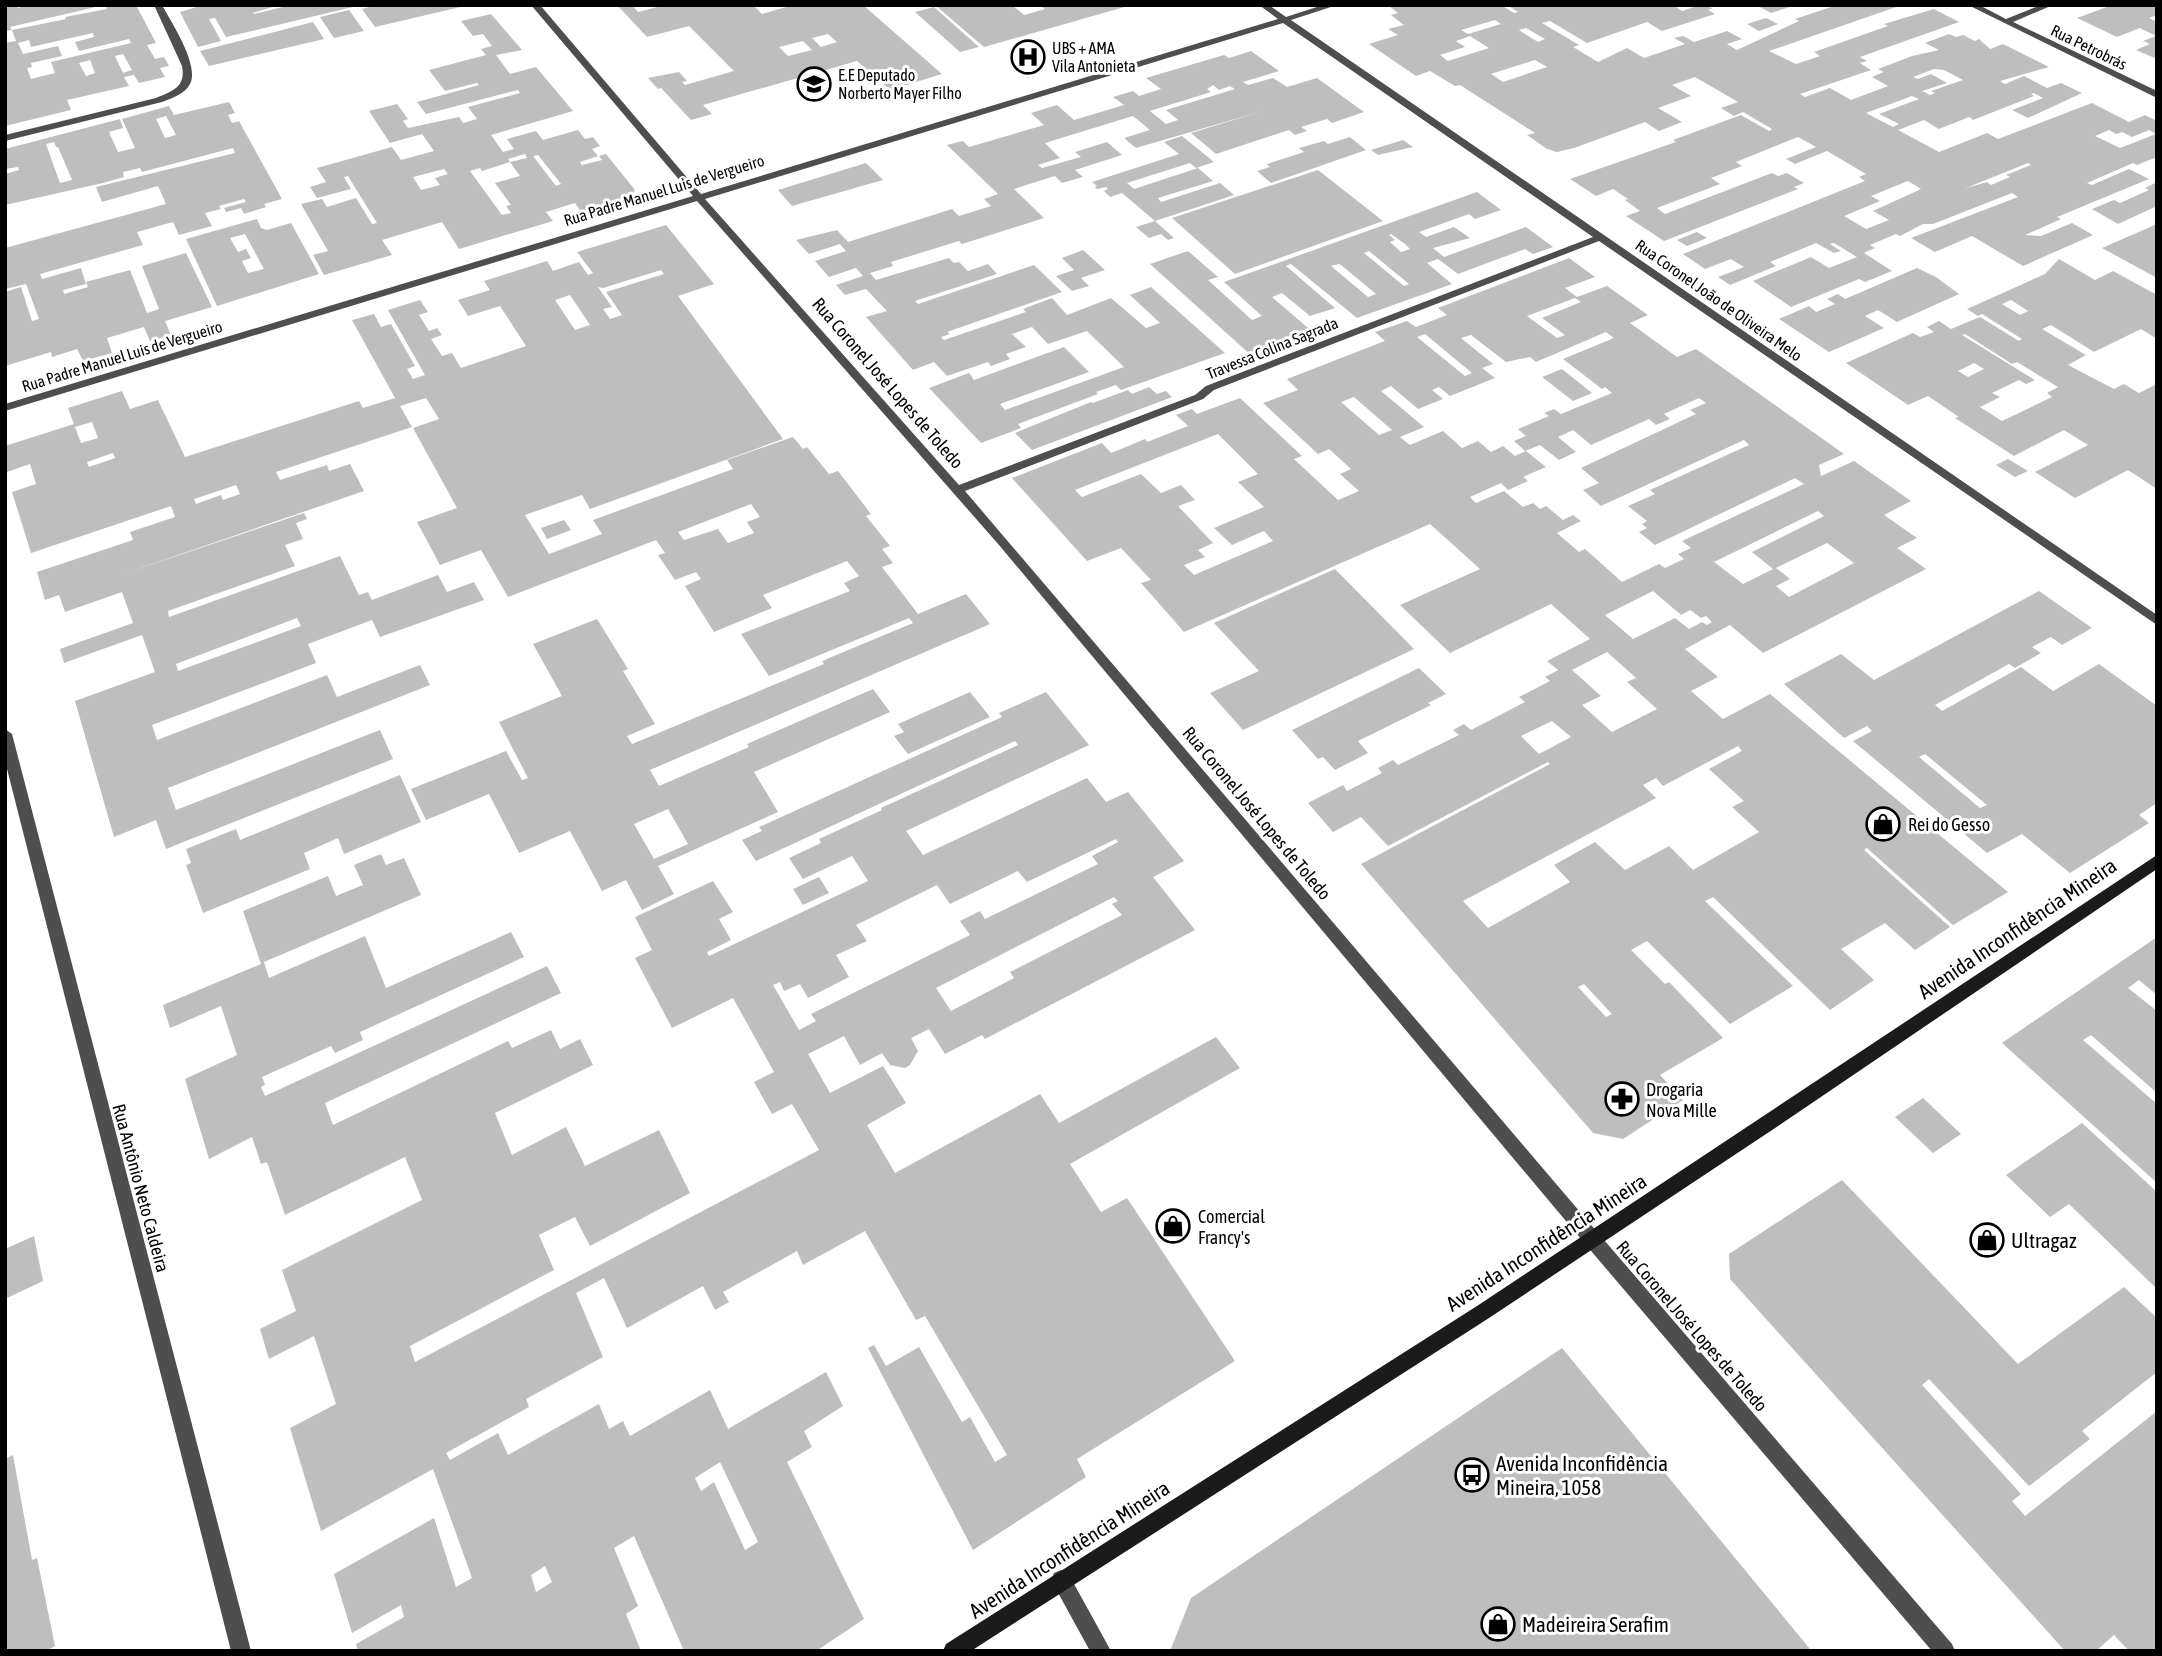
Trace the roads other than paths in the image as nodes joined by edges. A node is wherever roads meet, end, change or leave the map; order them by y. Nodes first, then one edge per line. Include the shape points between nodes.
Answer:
1 (158, 5) edge
2 (535, 5) edge
3 (1263, 5) edge
4 (1333, 5) edge
5 (1972, 5) edge
6 (2049, 5) edge
7 (1285, 19) junction
8 (2005, 22) junction
9 (2157, 94) edge
10 (5, 138) edge
11 (698, 196) junction
12 (1601, 237) junction
13 (5, 408) edge
14 (957, 490) junction
15 (2157, 621) edge
16 (5, 734) edge
17 (2157, 861) edge
18 (1592, 1239) junction
19 (1061, 1580) junction
20 (241, 1651) edge
21 (953, 1651) edge
22 (1101, 1651) edge
23 (1945, 1651) edge

1 - 10 street via 189,69 187,82 177,92
2 - 11 street, Rua Coronel José Lopes de Toledo
3 - 7 street, Rua Coronel João de Oliveira Melo
4 - 7 street, Rua Padre Manuel Luis de Vergueiro
5 - 8 street, Rua Petrobrás
6 - 8 street
7 - 11 street, Rua Padre Manuel Luis de Vergueiro
7 - 12 street, Rua Coronel João de Oliveira Melo
8 - 9 street, Rua Petrobrás
11 - 13 street, Rua Padre Manuel Luis de Vergueiro
11 - 14 street, Rua Coronel José Lopes de Toledo
12 - 14 street, Travessa Colina Sagrada
12 - 15 street, Rua Coronel João de Oliveira Melo
14 - 18 street, Rua Coronel José Lopes de Toledo
16 - 20 street, Rua Antônio Neto Caldeira
17 - 18 street, Avenida Inconfidência Mineira
18 - 19 street, Avenida Inconfidência Mineira
18 - 23 street, Rua Coronel José Lopes de Toledo
19 - 21 street, Avenida Inconfidência Mineira
19 - 22 street

